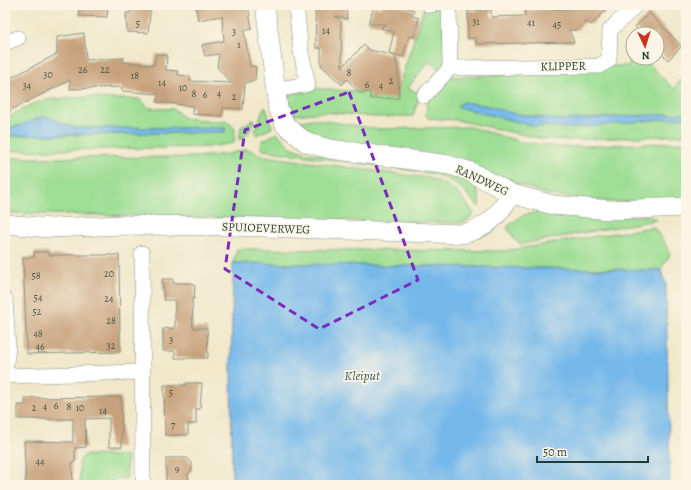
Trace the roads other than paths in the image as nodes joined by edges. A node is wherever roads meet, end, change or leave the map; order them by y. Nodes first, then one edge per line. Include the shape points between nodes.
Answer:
1 (265, 5) edge
2 (296, 5) edge
3 (449, 5) edge
4 (636, 5) edge
5 (450, 68) junction
6 (274, 90) junction
7 (424, 96) dead end
8 (512, 194) junction
9 (686, 207) edge
10 (5, 224) edge
11 (142, 253) dead end
12 (5, 299) edge
13 (5, 370) edge
14 (142, 372) junction
15 (5, 376) edge
16 (143, 485) edge

1 - 6 street
2 - 6 street via 301,52 308,84
3 - 5 street
4 - 5 street, KLIPPER via 610,30 609,60 599,66
5 - 7 street
6 - 8 street, RANDWEG via 285,125 307,143 330,149 449,165 469,171
8 - 9 street, RANDWEG via 576,208 610,210
8 - 10 street, SPUIOEVERWEG via 492,221 477,230 462,234 232,226 125,225 50,228
11 - 14 street
12 - 13 street via 8,348
14 - 15 street
14 - 16 street

